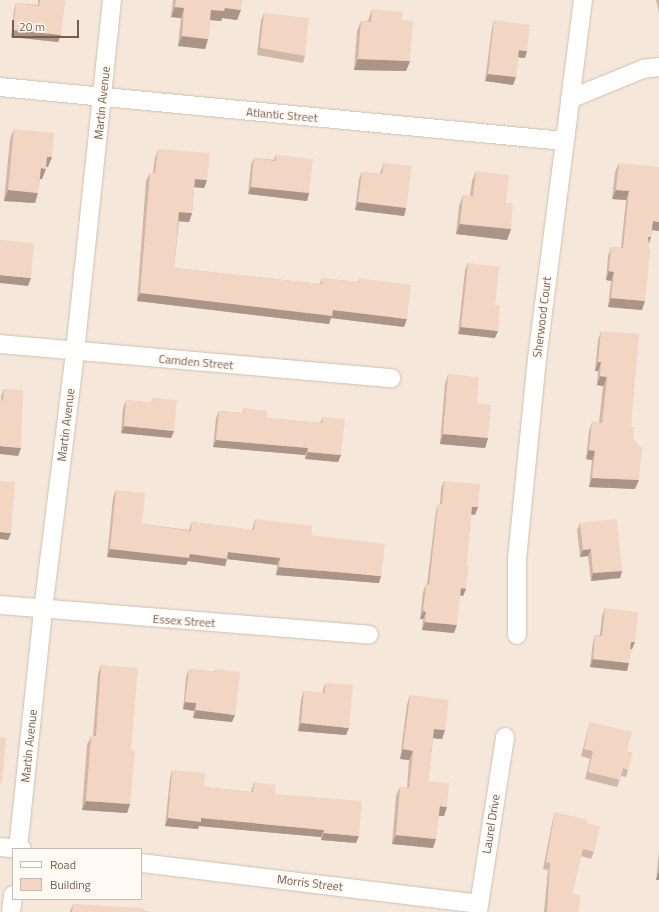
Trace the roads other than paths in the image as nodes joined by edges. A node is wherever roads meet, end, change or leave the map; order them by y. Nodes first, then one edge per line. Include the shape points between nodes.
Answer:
1 (112, 0) edge
2 (583, 0) edge
3 (659, 67) edge
4 (0, 87) edge
5 (102, 98) junction
6 (570, 99) junction
7 (564, 142) junction
8 (0, 344) edge
9 (75, 352) junction
10 (392, 378) dead end
11 (0, 605) edge
12 (42, 610) junction
13 (369, 635) dead end
14 (517, 635) dead end
15 (505, 736) dead end
16 (0, 847) edge
17 (12, 848) edge
18 (18, 848) edge
19 (142, 863) edge
20 (12, 900) edge
21 (478, 908) edge
22 (11, 912) edge

1 - 5 street, Martin Avenue
2 - 6 street, Sherwood Court
3 - 6 street via 643,69
4 - 5 street, Atlantic Street
5 - 7 street, Atlantic Street
5 - 9 street, Martin Avenue
6 - 7 street, Sherwood Court
7 - 14 street, Sherwood Court via 537,359 517,559
8 - 9 street, Camden Street
9 - 10 street, Camden Street
9 - 12 street, Martin Avenue
11 - 12 street, Essex Street
12 - 13 street, Essex Street
12 - 18 street, Martin Avenue
15 - 21 street, Laurel Drive
16 - 17 street
19 - 21 street, Morris Street
20 - 22 street

